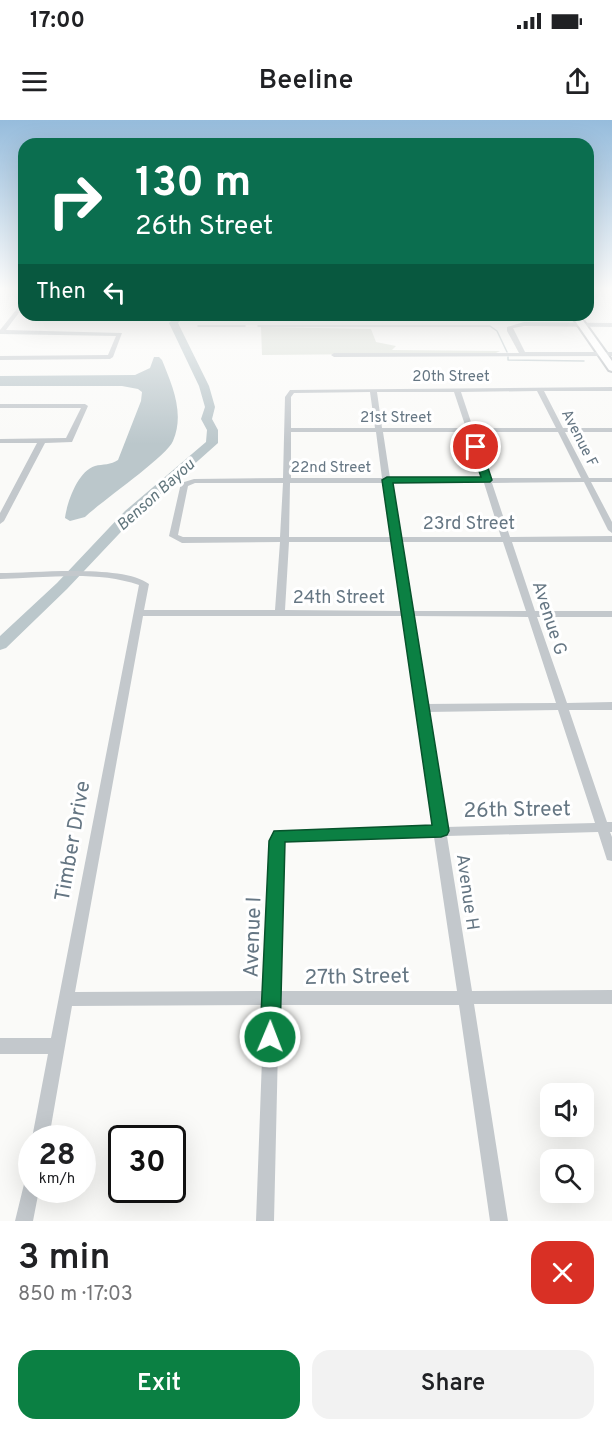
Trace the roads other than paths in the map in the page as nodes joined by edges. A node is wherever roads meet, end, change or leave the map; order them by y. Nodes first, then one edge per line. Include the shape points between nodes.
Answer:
1 (117, 341) edge
2 (516, 341) edge
3 (597, 341) edge
4 (608, 354) edge
5 (334, 355) dead end
6 (524, 355) junction
7 (0, 358) edge
8 (612, 368) edge
9 (612, 389) edge
10 (373, 390) junction
11 (457, 390) junction
12 (540, 390) junction
13 (0, 406) edge
14 (287, 430) junction
15 (380, 430) junction
16 (471, 430) junction
17 (560, 430) junction
18 (612, 430) edge
19 (0, 441) edge
20 (42, 441) junction
21 (287, 480) junction
22 (387, 480) junction
23 (487, 480) junction
24 (586, 480) junction
25 (612, 480) edge
26 (0, 521) edge
27 (612, 530) edge
28 (507, 539) junction
29 (612, 539) edge
30 (182, 540) joint
31 (285, 540) junction
32 (397, 540) junction
33 (0, 576) edge
34 (138, 614) junction
35 (280, 614) junction
36 (408, 614) junction
37 (531, 614) junction
38 (612, 614) edge
39 (562, 706) junction
40 (612, 706) edge
41 (422, 708) junction
42 (607, 827) edge
43 (441, 831) junction
44 (280, 836) joint
45 (612, 856) edge
46 (464, 996) junction
47 (612, 997) edge
48 (271, 998) junction
49 (66, 999) junction
50 (0, 1046) edge
51 (58, 1046) junction
52 (43, 1125) edge
53 (28, 1203) edge
54 (24, 1221) edge
55 (266, 1221) edge
56 (499, 1221) edge

1 - 7 street via 110,357
2 - 6 street
3 - 4 main road
4 - 6 street
4 - 8 main road
5 - 6 street
9 - 12 street, 20th Street
10 - 11 street, 20th Street
10 - 14 street, 20th Street via 297,390 291,393
10 - 15 street, Avenue H
11 - 12 street, 20th Street
11 - 16 street, Avenue G
12 - 17 street, Avenue F
13 - 20 street via 85,406 72,439
14 - 15 street, 21st Street
14 - 21 street
15 - 16 street, 21st Street
15 - 22 street, Avenue H
16 - 17 street, 21st Street
16 - 23 street, Avenue G
17 - 18 street, 21st Street
17 - 24 street, Avenue F
19 - 20 street
20 - 26 street
21 - 22 street, 22nd Street
21 - 30 street, 22nd Street via 194,481 184,485 173,536
21 - 31 street
22 - 23 street, 22nd Street
22 - 32 street, Avenue H
23 - 24 street, 22nd Street
23 - 28 street, Avenue G
24 - 25 street, 22nd Street
24 - 27 street, Avenue F
28 - 29 street, 23rd Street
28 - 32 street, 23rd Street
28 - 37 street, Avenue G
30 - 31 street, 23rd Street
31 - 32 street, 23rd Street
31 - 35 street
32 - 36 street, Avenue H
33 - 34 street, Timber Drive via 133,578 144,584
34 - 35 street, 24th Street
34 - 49 street, Timber Drive
35 - 36 street, 24th Street
36 - 37 street, 24th Street
36 - 41 street, Avenue H
37 - 38 street, 24th Street
37 - 39 street, Avenue G
39 - 40 street
39 - 41 street
39 - 42 street, Avenue G
41 - 43 street, Avenue H
42 - 43 street, 26th Street
42 - 45 street, Avenue G
43 - 44 street, 26th Street
43 - 46 street, Avenue H
44 - 48 street, Avenue I
46 - 47 street, 27th Street
46 - 48 street, 27th Street
46 - 56 street, Avenue H
48 - 49 street, 27th Street
48 - 55 street, Avenue I
49 - 51 street, Timber Drive
50 - 51 street
51 - 52 street, Timber Drive
53 - 54 street

